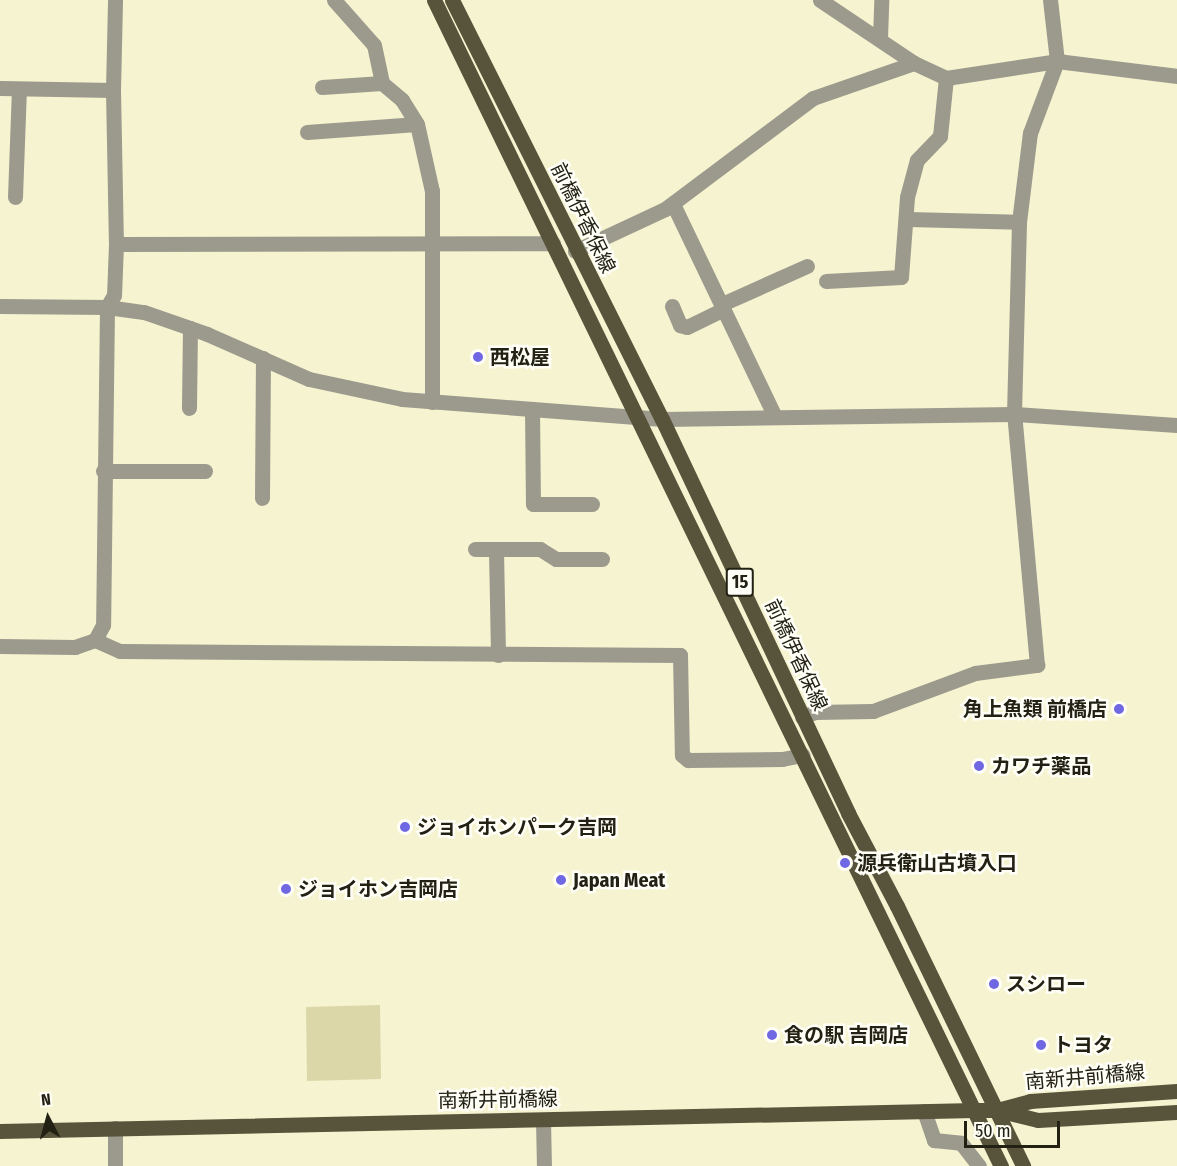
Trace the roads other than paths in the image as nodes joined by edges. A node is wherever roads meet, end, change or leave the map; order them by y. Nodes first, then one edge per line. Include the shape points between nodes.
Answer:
1 (115, 0) edge
2 (334, 0) edge
3 (434, 0) edge
4 (452, 0) edge
5 (820, 0) edge
6 (881, 0) edge
7 (1050, 0) edge
8 (880, 38) junction
9 (1057, 62) junction
10 (914, 63) junction
11 (1177, 76) edge
12 (946, 78) junction
13 (382, 83) junction
14 (322, 87) dead end
15 (0, 88) edge
16 (19, 88) junction
17 (113, 90) junction
18 (417, 124) junction
19 (307, 132) dead end
20 (15, 197) dead end
21 (672, 204) junction
22 (908, 219) junction
23 (1019, 222) junction
24 (432, 242) junction
25 (553, 243) junction
26 (116, 244) junction
27 (575, 251) junction
28 (807, 266) dead end
29 (826, 281) dead end
30 (0, 306) edge
31 (672, 306) dead end
32 (107, 307) junction
33 (723, 307) junction
34 (190, 328) junction
35 (263, 358) junction
36 (432, 402) junction
37 (189, 408) dead end
38 (532, 409) junction
39 (1014, 414) junction
40 (637, 416) junction
41 (775, 417) junction
42 (662, 419) junction
43 (1177, 425) edge
44 (103, 471) junction
45 (205, 471) dead end
46 (261, 498) dead end
47 (592, 504) dead end
48 (475, 549) dead end
49 (496, 550) junction
50 (602, 559) dead end
51 (95, 640) junction
52 (0, 646) edge
53 (498, 655) junction
54 (802, 717) junction
55 (803, 755) junction
56 (1177, 1091) edge
57 (975, 1110) junction
58 (997, 1110) junction
59 (924, 1111) junction
60 (1177, 1112) edge
61 (543, 1120) junction
62 (115, 1128) junction
63 (0, 1131) edge
64 (115, 1166) edge
65 (544, 1166) edge
66 (979, 1166) edge
67 (1001, 1166) edge
68 (1023, 1166) edge

1 - 17 street
2 - 13 street via 374,45
3 - 25 main road, 前橋伊香保線 / 15
4 - 27 main road, 前橋伊香保線 / 15
5 - 8 street
6 - 8 street
7 - 9 street
8 - 10 street
9 - 11 street
9 - 12 street
9 - 23 street via 1030,133
10 - 12 street
10 - 21 street via 813,98
12 - 22 street via 940,136 917,160 907,196
13 - 14 street
13 - 18 street via 402,100
15 - 16 street
16 - 17 street
16 - 20 street
17 - 26 street
18 - 19 street
18 - 24 street via 432,191
21 - 27 street
21 - 33 street
22 - 23 street
22 - 29 street via 901,277
23 - 39 street
24 - 25 street
24 - 26 street
24 - 36 street
25 - 40 main road, 前橋伊香保線 / 15
26 - 32 street via 114,296
27 - 42 main road, 前橋伊香保線 / 15
28 - 33 street
30 - 32 street
31 - 33 street via 680,325 687,327
32 - 34 street via 144,312
32 - 44 street
33 - 41 street
34 - 35 street
34 - 37 street
35 - 36 street via 309,379
35 - 46 street
36 - 38 street
38 - 40 street
38 - 47 street via 533,504
39 - 41 street
39 - 43 street
39 - 54 street via 1038,665 975,673 873,711 815,712
40 - 42 street
40 - 55 main road, 前橋伊香保線 / 15 via 687,531
41 - 42 street
42 - 54 main road, 前橋伊香保線 / 15
44 - 45 street
44 - 51 street via 103,625
48 - 49 street
49 - 50 street via 540,549 556,559
49 - 53 street
51 - 52 street via 75,647
51 - 53 street via 120,651
53 - 55 street via 680,655 682,755 688,760 782,759
54 - 58 main road, 前橋伊香保線 / 15
55 - 57 main road, 前橋伊香保線 / 15
56 - 58 main road, 南新井前橋線 via 1030,1101
57 - 58 main road, 南新井前橋線
57 - 59 main road, 南新井前橋線
57 - 67 main road, 前橋伊香保線 / 15
58 - 60 main road, 南新井前橋線 via 1038,1120
58 - 68 main road, 前橋伊香保線 / 15
59 - 61 main road, 南新井前橋線
59 - 66 street via 934,1140 961,1143
61 - 62 main road, 南新井前橋線
61 - 65 street
62 - 63 main road, 南新井前橋線
62 - 64 street

